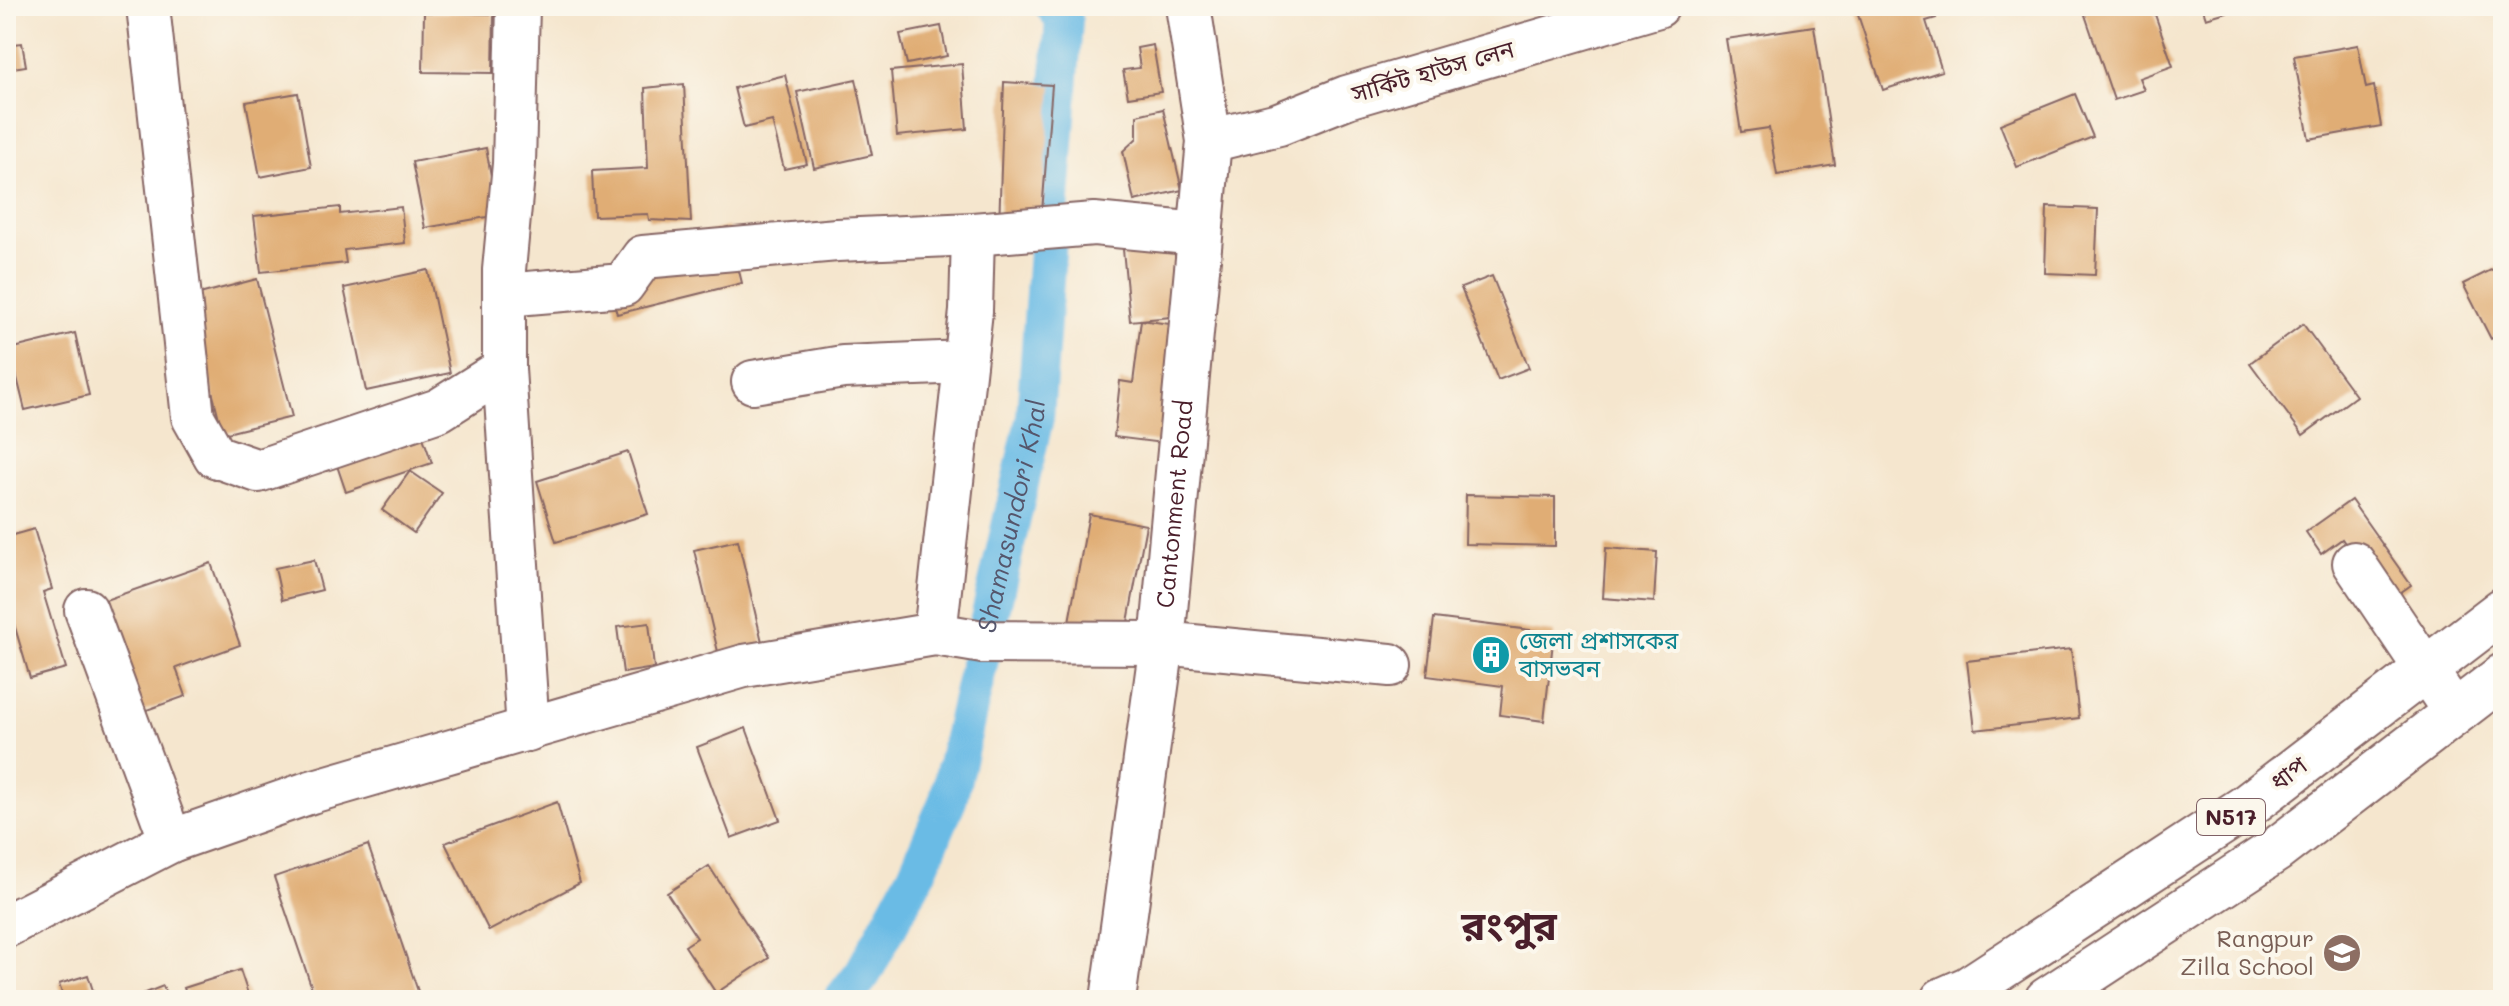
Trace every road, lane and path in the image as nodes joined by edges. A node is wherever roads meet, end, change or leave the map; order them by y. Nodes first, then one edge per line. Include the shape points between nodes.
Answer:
1 (148, 6) edge
2 (518, 6) edge
3 (1188, 6) edge
4 (1658, 6) edge
5 (1209, 141) junction
6 (973, 234) junction
7 (1199, 234) junction
8 (504, 295) junction
9 (965, 362) junction
10 (504, 369) junction
11 (753, 382) dead end
12 (2354, 563) dead end
13 (86, 610) dead end
14 (2503, 610) edge
15 (935, 634) junction
16 (1162, 643) junction
17 (1390, 665) dead end
18 (2426, 669) junction
19 (2503, 676) edge
20 (2455, 713) junction
21 (528, 730) junction
22 (171, 841) junction
23 (6, 926) edge
24 (1113, 1000) edge
25 (1943, 1000) edge
26 (2047, 1000) edge

1 - 10 street via 193,417 215,456 258,471 439,410
2 - 8 street
3 - 5 main road, Cantonment Road
4 - 5 street, সার্কিট হাউস লেন
5 - 7 main road, Cantonment Road
6 - 7 street via 1094,224
6 - 8 street via 643,257 623,285
6 - 9 street
7 - 16 main road, Cantonment Road
8 - 10 street
9 - 11 street via 843,367
9 - 15 street
10 - 21 street
12 - 18 street
13 - 22 street
14 - 18 main road, ধাপ / N517
15 - 16 street via 983,642
15 - 21 street via 744,666
16 - 17 street
16 - 24 main road, Cantonment Road
18 - 20 street
18 - 25 main road, ধাপ / N517 via 2246,807 1968,989
19 - 20 main road, N517
20 - 26 main road, N517 via 2276,850
21 - 22 street via 311,792
22 - 23 street

